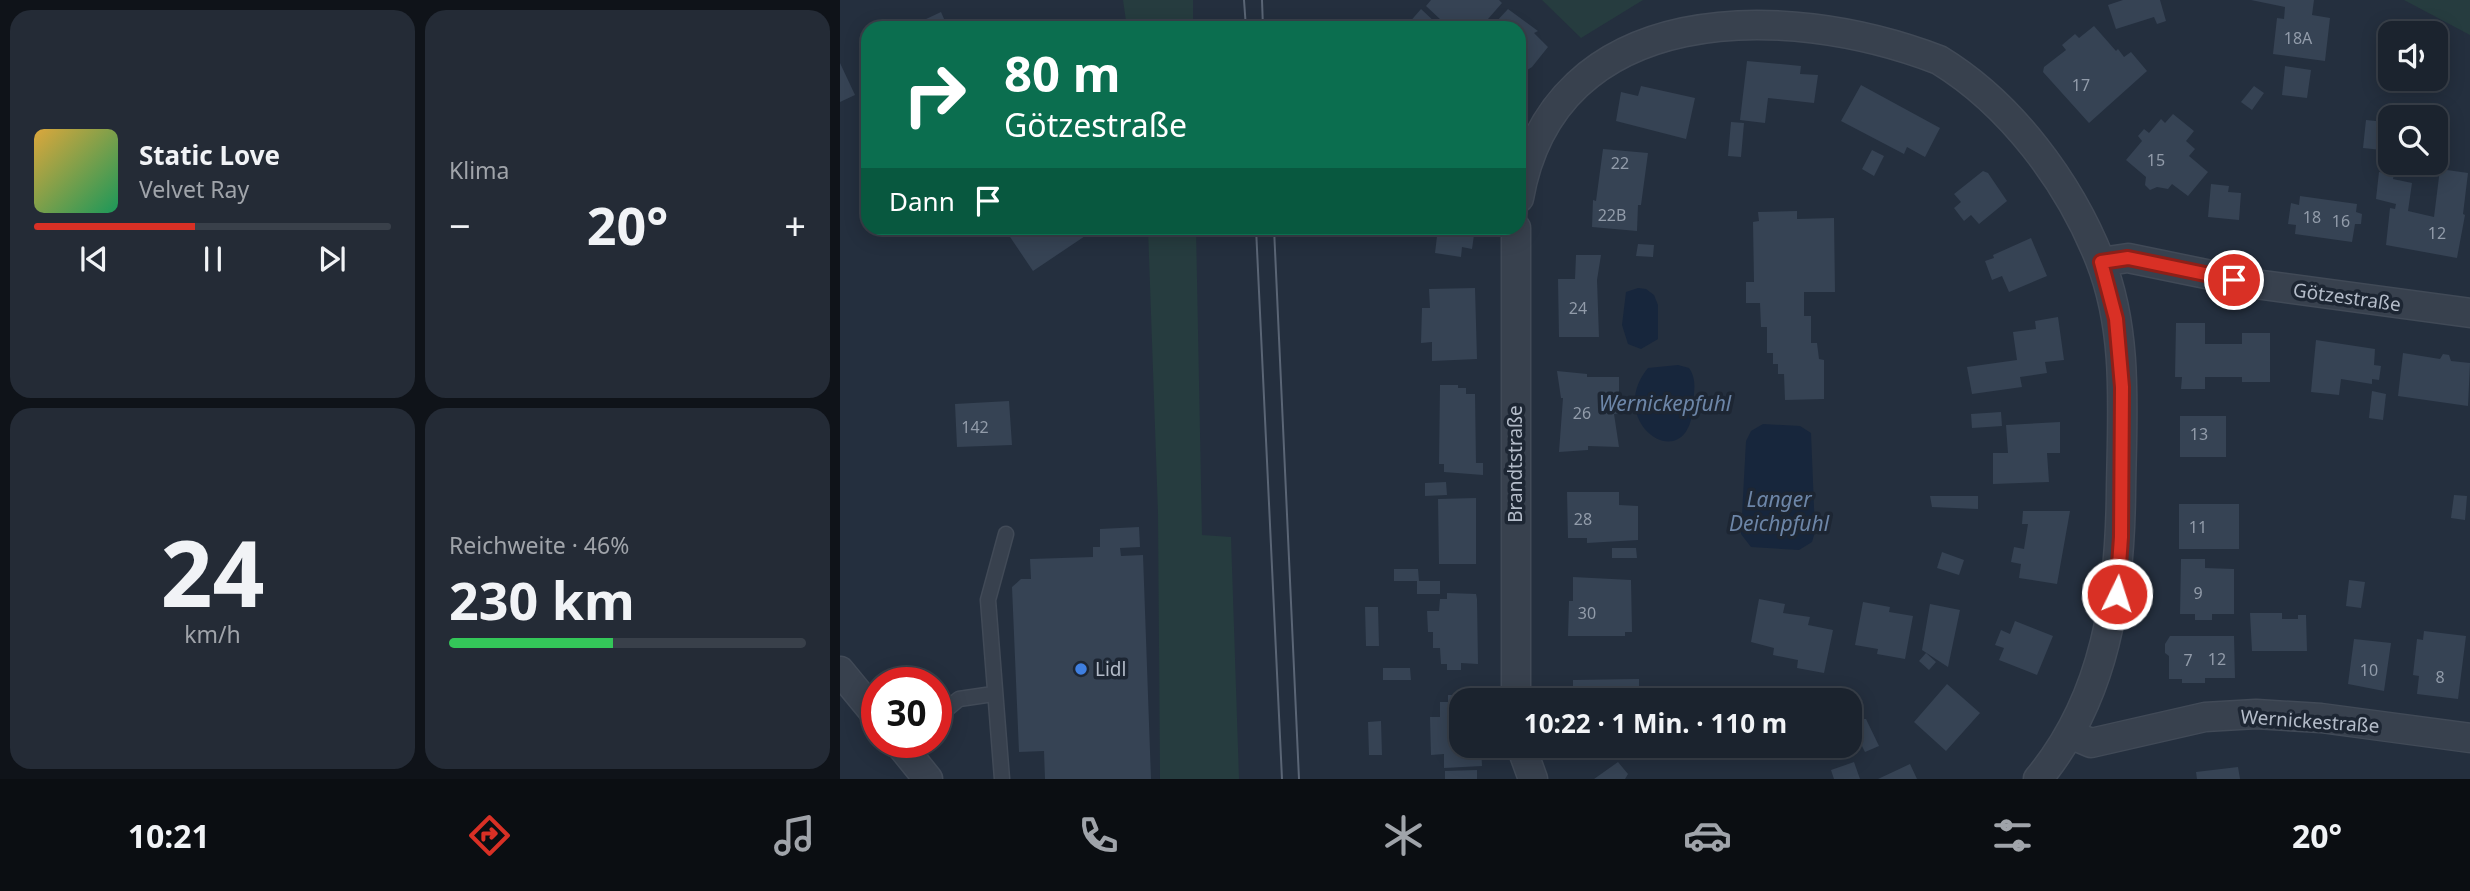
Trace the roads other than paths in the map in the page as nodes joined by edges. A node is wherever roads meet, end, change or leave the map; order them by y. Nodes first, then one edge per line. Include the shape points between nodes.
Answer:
1 (1734, 3) edge
2 (1526, 162) edge
3 (1517, 235) edge
4 (2101, 262) junction
5 (2470, 313) edge
6 (1006, 534) dead end
7 (840, 671) edge
8 (1516, 688) edge
9 (993, 694) junction
10 (861, 697) edge
11 (952, 705) edge
12 (2070, 734) junction
13 (2470, 738) edge
14 (913, 758) edge
15 (1525, 758) edge
16 (928, 779) edge
17 (1002, 779) edge
18 (1533, 779) edge
19 (2038, 779) edge

1 - 2 street via 1644,29 1591,63 1549,113
1 - 4 street via 1840,17 1894,36 1941,62 1996,103 2027,139 2081,218
3 - 8 street, Brandtstraße
4 - 5 street, Götzestraße via 2128,258 2255,284
4 - 12 street via 2120,351 2121,537 2117,594 2106,640 2094,683
6 - 9 lane via 988,600
7 - 10 street
9 - 11 lane via 959,699
9 - 17 lane
12 - 13 street, Wernickestraße via 2091,743 2205,717 2256,714
12 - 19 street
14 - 16 street
15 - 18 street

